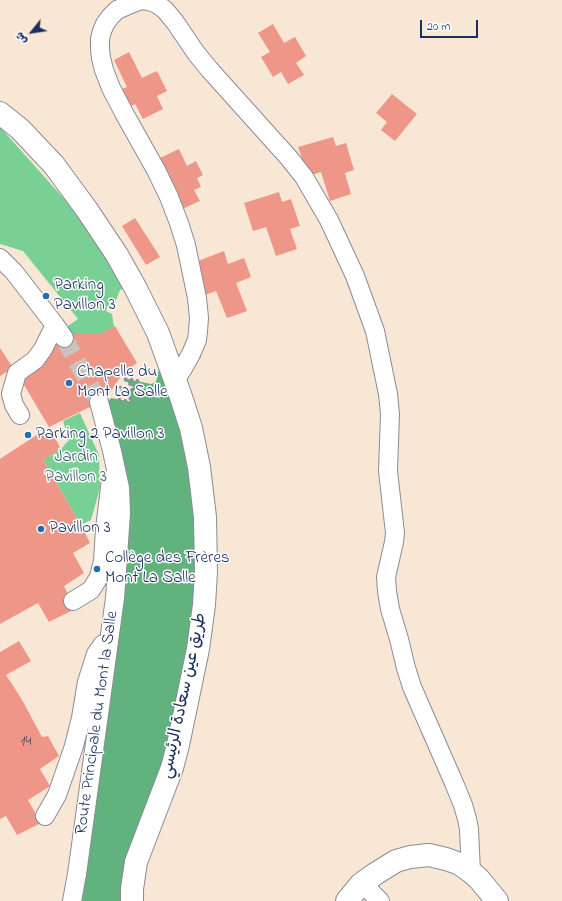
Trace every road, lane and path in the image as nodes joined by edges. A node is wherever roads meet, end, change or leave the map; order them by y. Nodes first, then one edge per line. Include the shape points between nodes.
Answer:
1 (0, 113) edge
2 (0, 258) edge
3 (141, 381) dead end
4 (175, 381) junction
5 (100, 406) joint
6 (20, 415) dead end
7 (114, 459) junction
8 (73, 601) dead end
9 (110, 634) junction
10 (45, 816) dead end
11 (471, 872) junction
12 (361, 884) junction
13 (72, 901) edge
14 (132, 901) edge
15 (347, 901) edge
16 (380, 901) edge
17 (497, 901) edge

1 - 4 street, طريق عين سعادة الرئيسي via 20,129 54,165 117,255 158,333
2 - 6 street via 14,272 60,332 36,360 17,373 11,394
3 - 5 path via 124,378 136,390 119,387 133,402 111,398
4 - 11 street via 191,354 198,331 197,298 186,245 169,197 111,88 100,49 102,31 110,17 117,10 141,0 157,4 165,10 209,69 304,177 329,220 367,307 376,331 390,414 388,471 395,532 386,577 390,609 412,687 467,818
4 - 14 street, طريق عين سعادة الرئيسي via 191,428 203,495 206,530 205,593 198,649 176,756 136,862
5 - 7 street, Route Principale du Mont la Salle
7 - 8 street via 99,577 91,590
7 - 9 street, Route Principale du Mont la Salle via 120,488 121,513
9 - 10 street via 96,654 87,682 82,718 74,746 57,795
9 - 13 street, Route Principale du Mont la Salle
11 - 12 street via 460,864 446,859 429,856 410,857 396,861
11 - 17 street
12 - 15 street
12 - 16 street

